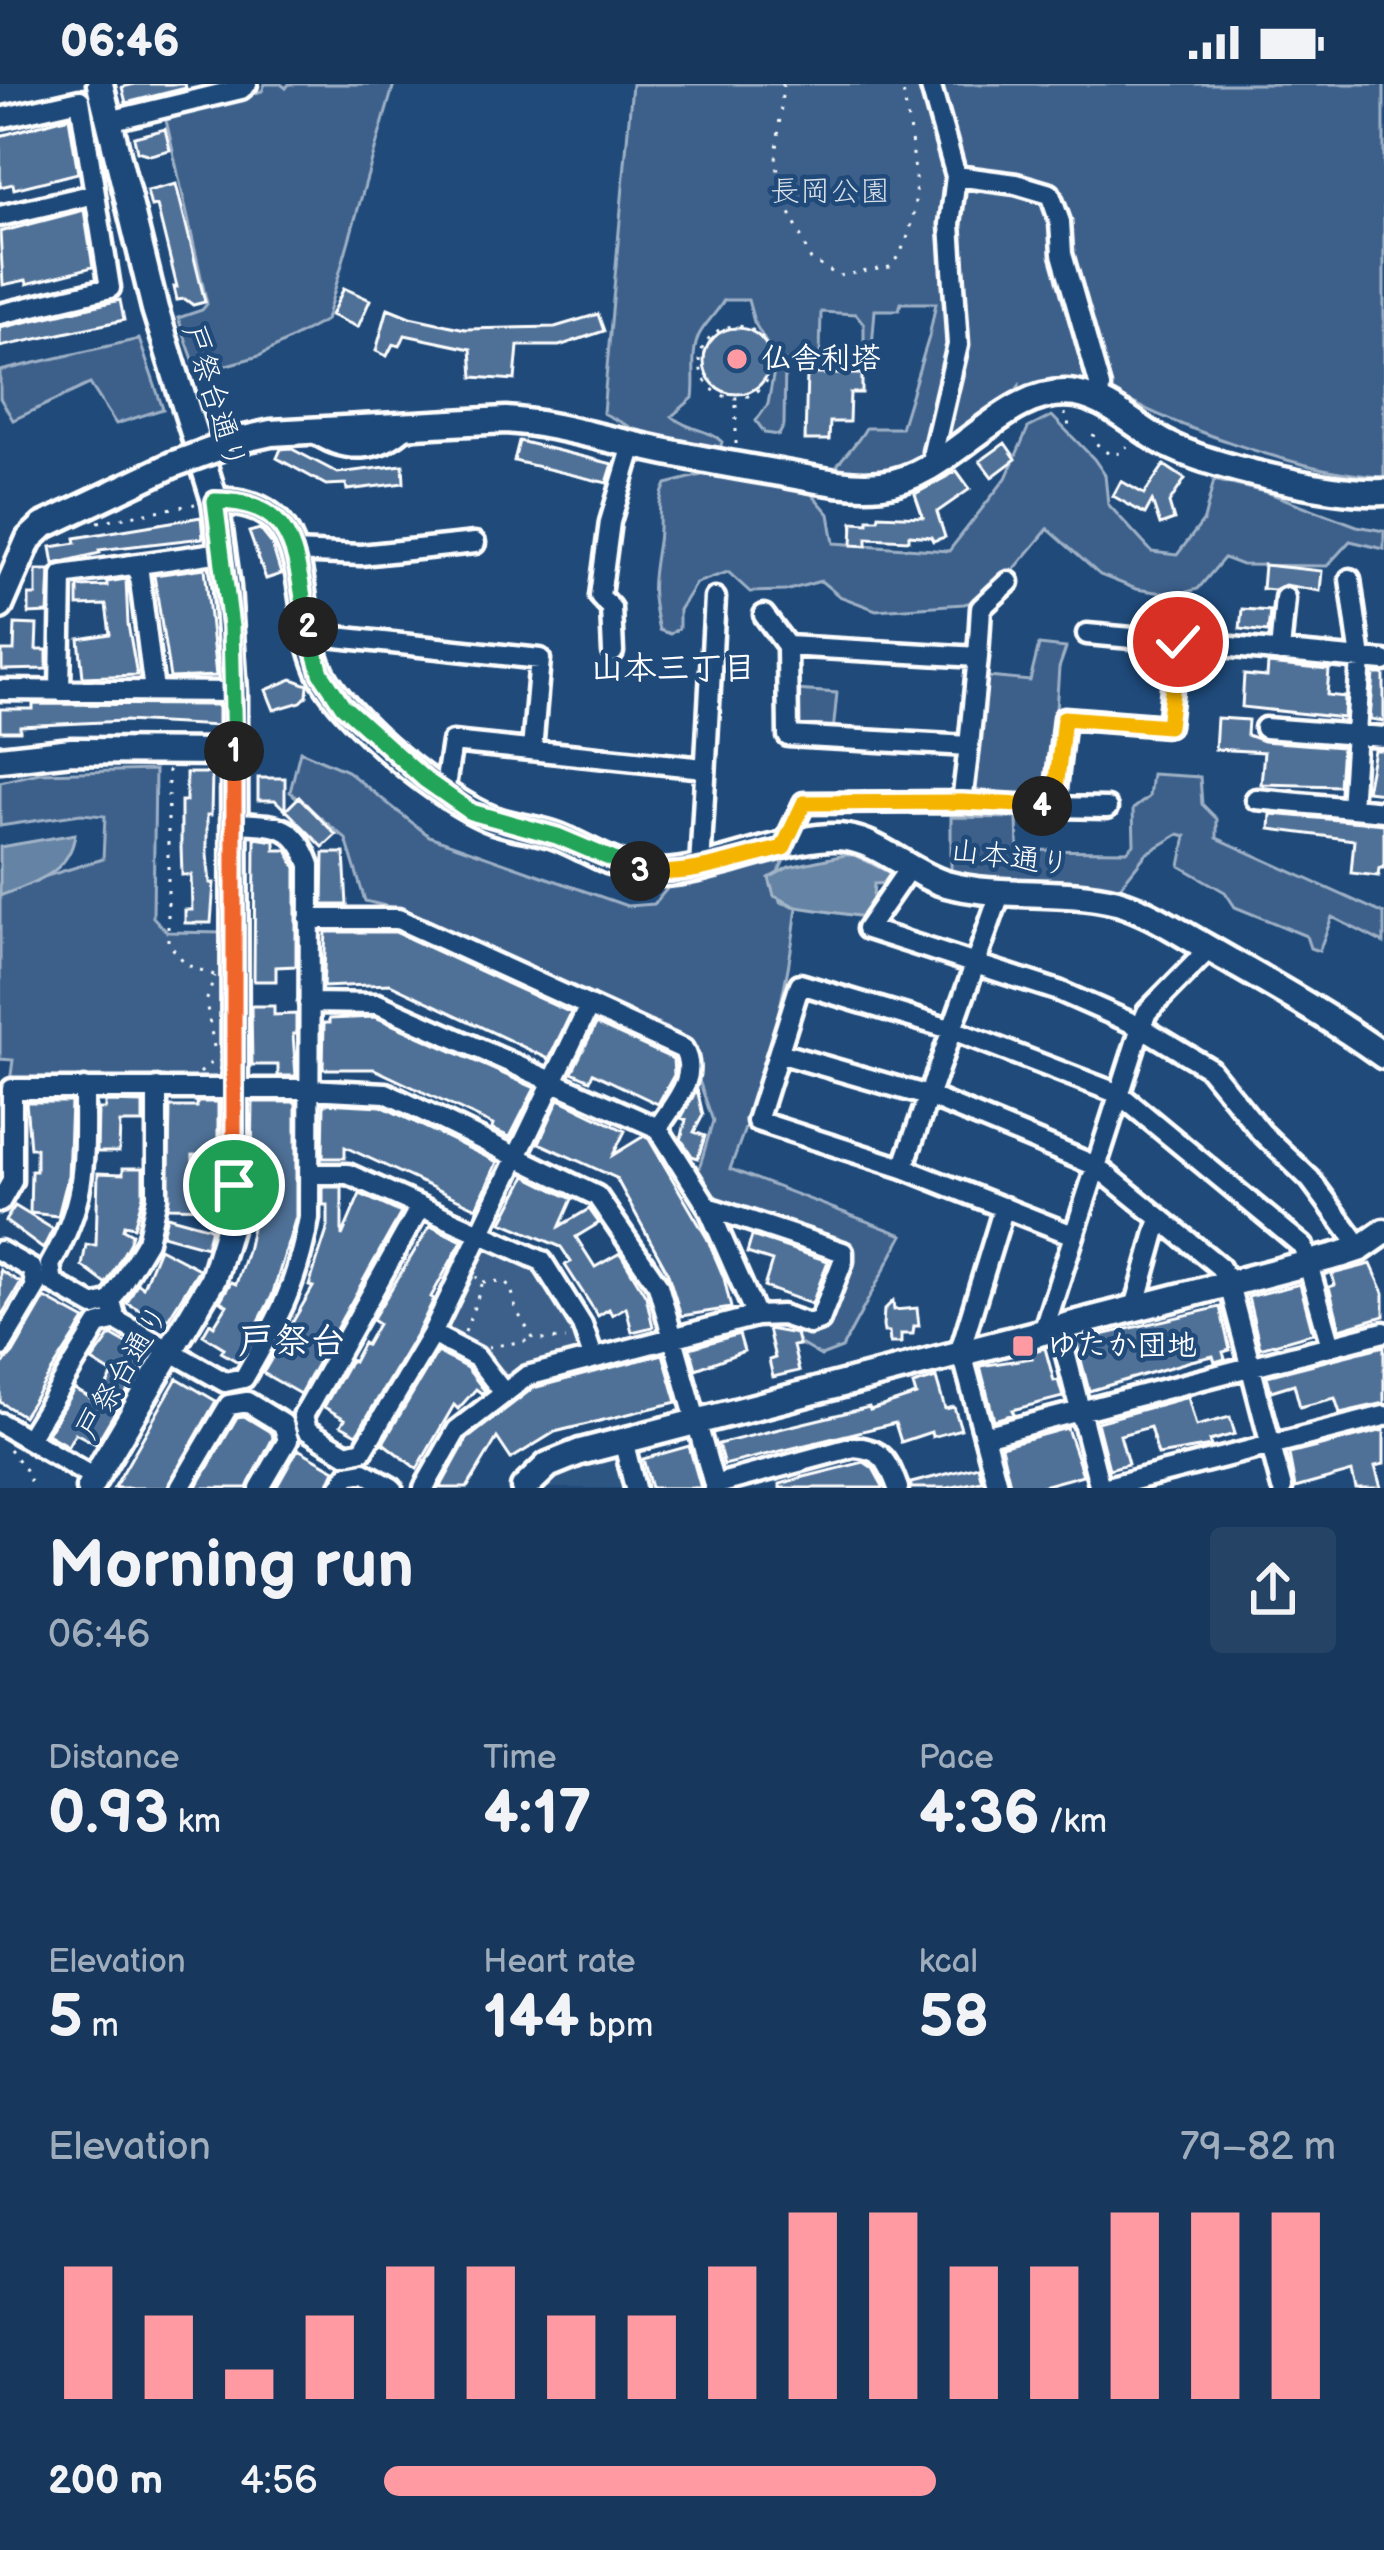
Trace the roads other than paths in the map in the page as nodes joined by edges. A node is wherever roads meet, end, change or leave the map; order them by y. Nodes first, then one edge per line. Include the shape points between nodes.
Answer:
1 (100, 84) edge
2 (247, 84) edge
3 (930, 84) edge
4 (188, 93) edge
5 (0, 118) edge
6 (109, 121) junction
7 (956, 176) junction
8 (95, 194) junction
9 (0, 216) edge
10 (0, 314) edge
11 (1099, 401) junction
12 (633, 445) junction
13 (935, 466) junction
14 (1384, 492) edge
15 (215, 501) junction
16 (476, 543) dead end
17 (293, 552) junction
18 (222, 553) junction
19 (138, 565) junction
20 (1350, 579) dead end
21 (1009, 582) dead end
22 (715, 598) dead end
23 (1285, 598) dead end
24 (0, 607) edge
25 (764, 615) dead end
26 (309, 634) junction
27 (1087, 634) dead end
28 (1178, 642) junction
29 (787, 646) junction
30 (613, 652) dead end
31 (1280, 652) junction
32 (977, 657) junction
33 (1361, 659) junction
34 (1384, 662) edge
35 (0, 690) edge
36 (60, 691) junction
37 (154, 692) junction
38 (234, 692) junction
39 (1265, 728) dead end
40 (1356, 735) junction
41 (1384, 737) edge
42 (969, 746) junction
43 (532, 750) junction
44 (234, 752) junction
45 (0, 759) edge
46 (704, 768) junction
47 (444, 793) junction
48 (1256, 799) dead end
49 (962, 802) junction
50 (1054, 807) junction
51 (1107, 808) dead end
52 (1351, 808) junction
53 (1384, 811) edge
54 (234, 823) junction
55 (783, 848) junction
56 (700, 868) junction
57 (908, 868) junction
58 (1000, 891) junction
59 (310, 919) junction
60 (1209, 950) junction
61 (973, 961) junction
62 (309, 1004) junction
63 (590, 1006) junction
64 (1141, 1027) junction
65 (950, 1029) junction
66 (779, 1053) junction
67 (1384, 1056) edge
68 (554, 1082) junction
69 (84, 1088) junction
70 (157, 1088) junction
71 (235, 1088) junction
72 (309, 1088) junction
73 (1119, 1094) junction
74 (928, 1096) junction
75 (658, 1128) junction
76 (518, 1157) junction
77 (1096, 1166) junction
78 (903, 1168) junction
79 (310, 1174) junction
80 (0, 1202) edge
81 (420, 1207) junction
82 (708, 1207) junction
83 (1004, 1207) junction
84 (1160, 1218) junction
85 (1384, 1232) edge
86 (482, 1234) junction
87 (1073, 1235) junction
88 (1361, 1248) junction
89 (0, 1251) edge
90 (1309, 1263) junction
91 (43, 1276) junction
92 (1229, 1284) junction
93 (1135, 1308) junction
94 (105, 1313) junction
95 (756, 1316) junction
96 (1051, 1330) junction
97 (1384, 1332) edge
98 (432, 1334) junction
99 (674, 1338) junction
100 (1331, 1346) junction
101 (0, 1347) edge
102 (170, 1350) junction
103 (960, 1353) junction
104 (593, 1357) junction
105 (1250, 1368) junction
106 (234, 1380) junction
107 (503, 1394) junction
108 (238, 1404) junction
109 (1080, 1411) junction
110 (1384, 1416) edge
111 (697, 1421) junction
112 (0, 1423) edge
113 (305, 1424) junction
114 (285, 1431) junction
115 (983, 1436) junction
116 (28, 1439) junction
117 (623, 1440) junction
118 (1270, 1445) junction
119 (354, 1453) junction
120 (357, 1473) junction
121 (91, 1483) edge
122 (714, 1487) edge
123 (180, 1488) edge
124 (260, 1488) edge
125 (340, 1488) edge
126 (392, 1488) edge
127 (424, 1488) edge
128 (524, 1488) edge
129 (635, 1488) edge
130 (898, 1488) edge
131 (998, 1488) edge
132 (1102, 1488) edge
133 (1282, 1488) edge

1 - 6 street, 戸祭台通り
2 - 4 street
3 - 7 street
4 - 6 street
5 - 8 street via 80,100
6 - 15 street, 戸祭台通り via 155,309
7 - 11 street via 1050,194
7 - 13 street via 950,224 958,345
8 - 9 street
8 - 10 street via 110,288
11 - 13 street via 1046,394 1020,404
11 - 14 street via 1209,462
12 - 13 street via 869,485
12 - 24 street, bridge via 538,422 240,440 43,526 29,539
12 - 30 street via 610,522 600,596 610,608
15 - 17 street, 山本通り via 262,507 286,530
15 - 18 street, 戸祭台通り
16 - 17 street via 361,555
17 - 26 street, 山本通り
18 - 19 street
18 - 38 street, 戸祭台通り
19 - 36 street via 62,575
19 - 37 street
20 - 33 street
21 - 32 street via 981,608
22 - 46 street
23 - 31 street
25 - 29 street
26 - 43 street via 540,659
26 - 47 street, 山本通り via 343,706
27 - 28 street
28 - 31 street
28 - 50 street via 1168,726 1064,718
29 - 32 street
29 - 42 street via 788,736
31 - 33 street
32 - 42 street
33 - 34 street
33 - 40 street
35 - 36 street
36 - 37 street
37 - 38 street
38 - 44 street, 戸祭台通り
39 - 40 street
40 - 41 street
40 - 52 street
42 - 49 street
43 - 46 street
43 - 47 street via 452,742
44 - 45 street
44 - 54 street, 戸祭台通り
46 - 56 street
47 - 56 street, 山本通り via 471,812 557,836 625,867
48 - 52 street
49 - 50 street
49 - 55 street via 804,803
50 - 51 street
52 - 53 street
54 - 59 street via 278,825 302,842
54 - 71 street, 戸祭台通り
55 - 56 street, 山本通り
55 - 57 street, 山本通り via 848,838
57 - 58 street, 山本通り via 953,886
57 - 61 street via 867,929
58 - 60 street, 山本通り via 1119,903
58 - 61 street
59 - 62 street
59 - 63 street via 398,919
60 - 64 street
60 - 67 street, 山本通り
61 - 64 street
61 - 65 street
62 - 68 street via 378,1004
62 - 72 street
63 - 68 street
63 - 75 street via 683,1049 691,1062
64 - 73 street
64 - 88 street via 1209,1068
65 - 66 street via 800,984
65 - 73 street
65 - 74 street
66 - 74 street
66 - 78 street via 757,1120
68 - 75 street
68 - 76 street
69 - 70 street
69 - 80 street via 13,1089 12,1180
69 - 91 street via 84,1180 72,1226
70 - 71 street
70 - 94 street via 157,1197 147,1241
71 - 72 street
71 - 102 street, 戸祭台通り via 229,1226 212,1279
72 - 76 street via 386,1093
72 - 79 street
73 - 77 street
73 - 90 street via 1303,1246
74 - 77 street
74 - 78 street
75 - 82 street
76 - 86 street
76 - 99 street via 597,1196 658,1285
77 - 84 street
77 - 87 street
78 - 83 street
79 - 81 street via 348,1174
79 - 106 street via 301,1262 286,1305 244,1378
81 - 86 street
81 - 113 street
82 - 95 street
82 - 95 street via 843,1252 820,1320
83 - 87 street
83 - 103 street
84 - 92 street via 1220,1267
84 - 93 street
85 - 88 street
86 - 98 street
86 - 104 street via 542,1262
87 - 96 street
88 - 90 street
89 - 91 street
90 - 92 street
90 - 100 street
91 - 94 street
91 - 101 street
92 - 93 street
92 - 105 street
93 - 96 street
94 - 102 street
94 - 116 street
95 - 99 street
96 - 103 street
96 - 109 street
97 - 100 street
98 - 107 street via 482,1355
98 - 119 street
99 - 104 street
99 - 111 street
100 - 105 street
102 - 106 street
102 - 121 street, 戸祭台通り
103 - 111 street
103 - 115 street
104 - 107 street via 526,1376
105 - 109 street
105 - 118 street
106 - 108 street
107 - 127 street via 457,1430
108 - 114 street via 247,1402
108 - 123 street via 229,1405
109 - 115 street
109 - 132 street
110 - 118 street
111 - 117 street
111 - 122 street
112 - 116 street
113 - 114 street
113 - 119 street
114 - 124 street via 288,1440
115 - 131 street
116 - 121 street
117 - 128 street via 548,1466
117 - 129 street
118 - 132 street
118 - 133 street
119 - 120 street
120 - 125 street
120 - 126 street
122 - 130 street via 854,1447 887,1458

